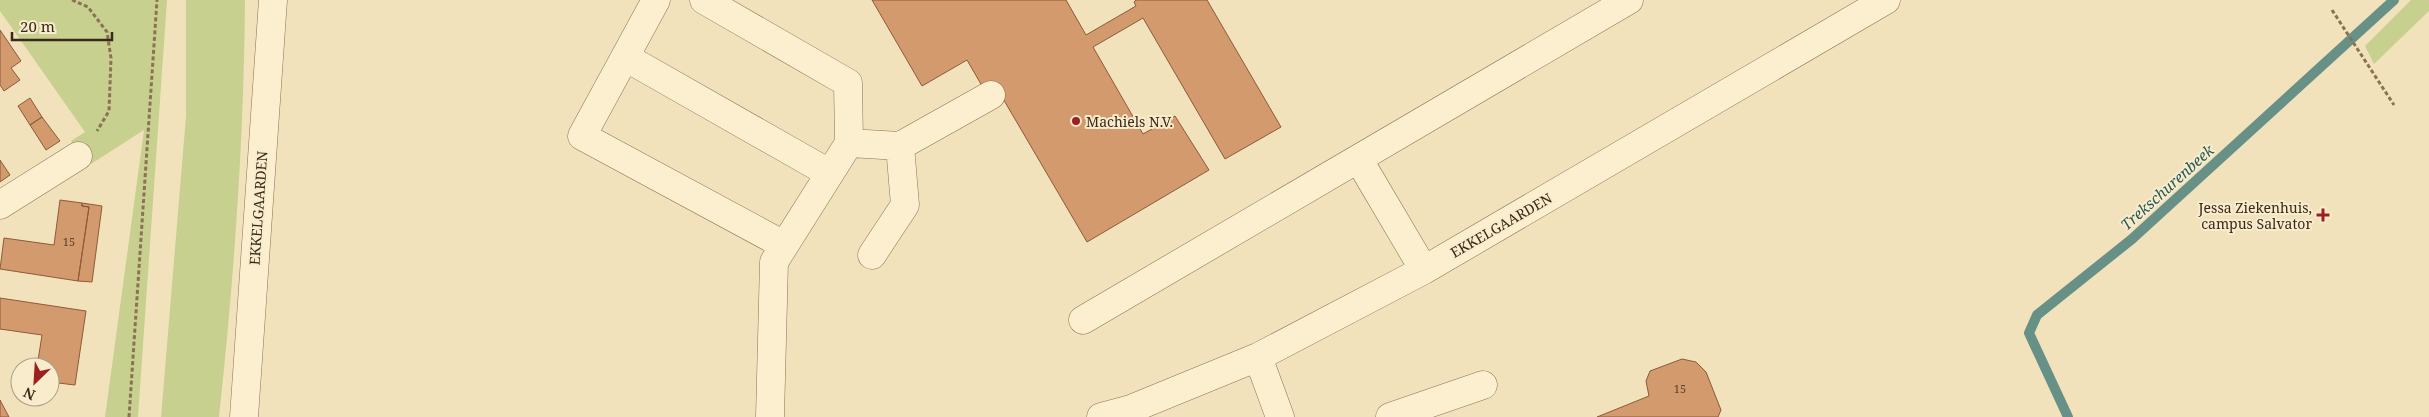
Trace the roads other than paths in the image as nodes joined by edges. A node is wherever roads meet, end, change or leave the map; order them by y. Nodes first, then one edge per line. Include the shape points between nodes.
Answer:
1 (273, 0) edge
2 (656, 0) edge
3 (704, 0) edge
4 (1629, 0) edge
5 (1886, 0) edge
6 (625, 57) junction
7 (991, 95) dead end
8 (849, 143) junction
9 (900, 146) junction
10 (78, 156) road end
11 (1359, 160) junction
12 (829, 173) junction
13 (0, 205) edge
14 (784, 245) junction
15 (872, 255) dead end
16 (1424, 270) junction
17 (1084, 320) dead end
18 (1258, 357) junction
19 (1482, 385) dead end
20 (244, 417) edge
21 (770, 417) edge
22 (1101, 417) edge
23 (1280, 417) edge
24 (1390, 417) edge

1 - 20 street, EKKELGAARDEN
2 - 6 street
3 - 8 street via 848,84
4 - 11 street
5 - 16 street, EKKELGAARDEN
6 - 12 street
6 - 14 street via 582,136
7 - 9 street
8 - 9 street
8 - 12 street
9 - 15 street via 905,205
10 - 13 street
11 - 16 street
11 - 17 street
12 - 14 street
14 - 21 street via 774,262
16 - 18 street, EKKELGAARDEN
18 - 22 street, EKKELGAARDEN via 1131,409
18 - 23 street
19 - 24 street

